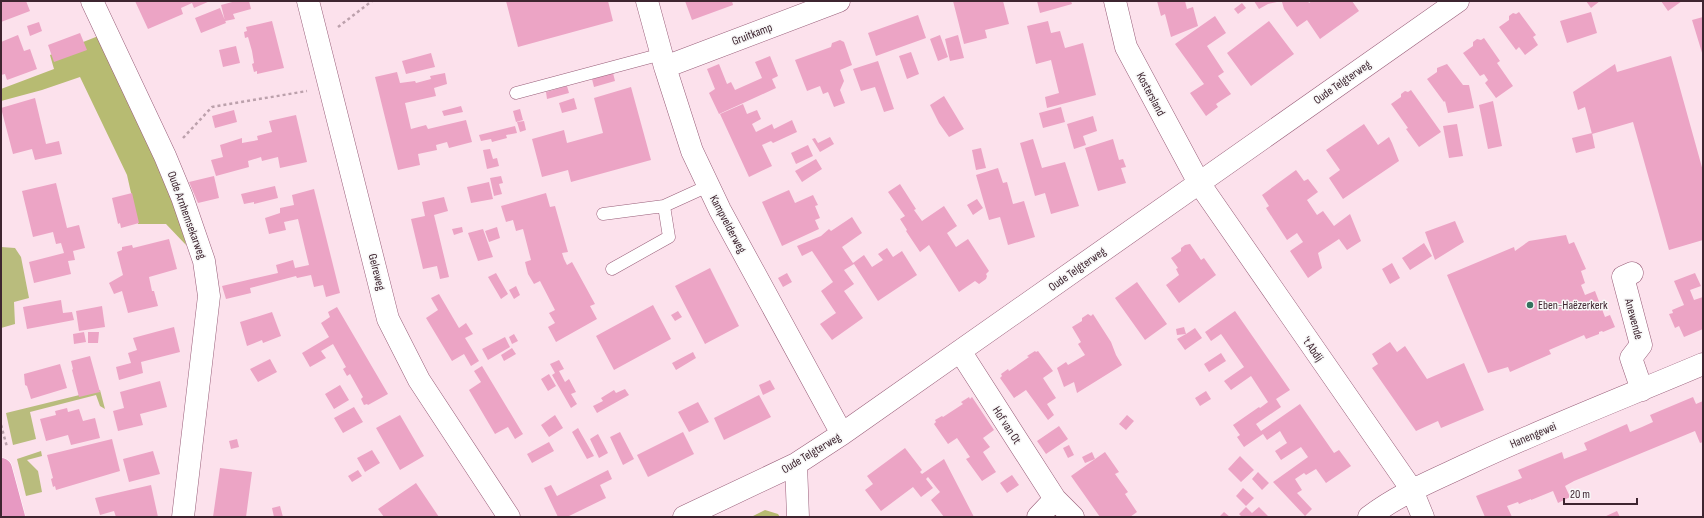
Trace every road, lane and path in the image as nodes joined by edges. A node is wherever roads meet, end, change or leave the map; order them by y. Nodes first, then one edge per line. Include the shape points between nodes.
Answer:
1 (92, 1) edge
2 (308, 1) edge
3 (372, 1) edge
4 (647, 1) edge
5 (839, 1) edge
6 (1115, 1) edge
7 (1458, 1) edge
8 (318, 41) junction
9 (663, 60) junction
10 (330, 87) junction
11 (516, 93) dead end
12 (165, 156) junction
13 (1199, 183) junction
14 (708, 186) junction
15 (664, 206) junction
16 (603, 214) dead end
17 (612, 269) dead end
18 (1632, 273) dead end
19 (960, 351) junction
20 (1703, 364) edge
21 (1642, 390) junction
22 (842, 434) junction
23 (796, 464) junction
24 (1, 469) edge
25 (1412, 490) junction
26 (1055, 499) junction
27 (14, 517) edge
28 (183, 517) edge
29 (509, 517) edge
30 (684, 517) edge
31 (798, 517) edge
32 (1038, 517) edge
33 (1073, 517) edge
34 (1369, 517) edge
35 (1423, 517) edge

1 - 12 street, Oude Arnhemsekarweg
2 - 8 street, Gelreweg
3 - 8 path
4 - 9 street, Kampvelderweg
5 - 9 street, Gruitkamp
6 - 13 street, Kostersland via 1126,47
7 - 13 street, Oude Telgterweg
8 - 10 street, Gelreweg
9 - 11 lane
9 - 14 street, Kampvelderweg via 692,151
10 - 12 path via 212,107
10 - 29 street, Gelreweg via 388,319 419,380
12 - 28 street, Oude Arnhemsekarweg via 204,261 208,296
13 - 19 street, Oude Telgterweg
13 - 25 street, 't Abdij
14 - 15 lane
14 - 22 street, Kampvelderweg
15 - 16 lane
15 - 17 lane via 669,237
18 - 21 street, Anewende via 1623,277 1641,345 1631,358
19 - 22 street, Oude Telgterweg
19 - 26 street, Hof van Ot
20 - 21 street, Hanengewei
21 - 25 street, Hanengewei via 1493,452
22 - 23 street, Oude Telgterweg
23 - 30 street, Oude Telgterweg
23 - 31 street
24 - 27 main road
25 - 34 street, Hanengewei
25 - 35 street, 't Abdij
26 - 32 street
26 - 33 street, Hof van Ot

